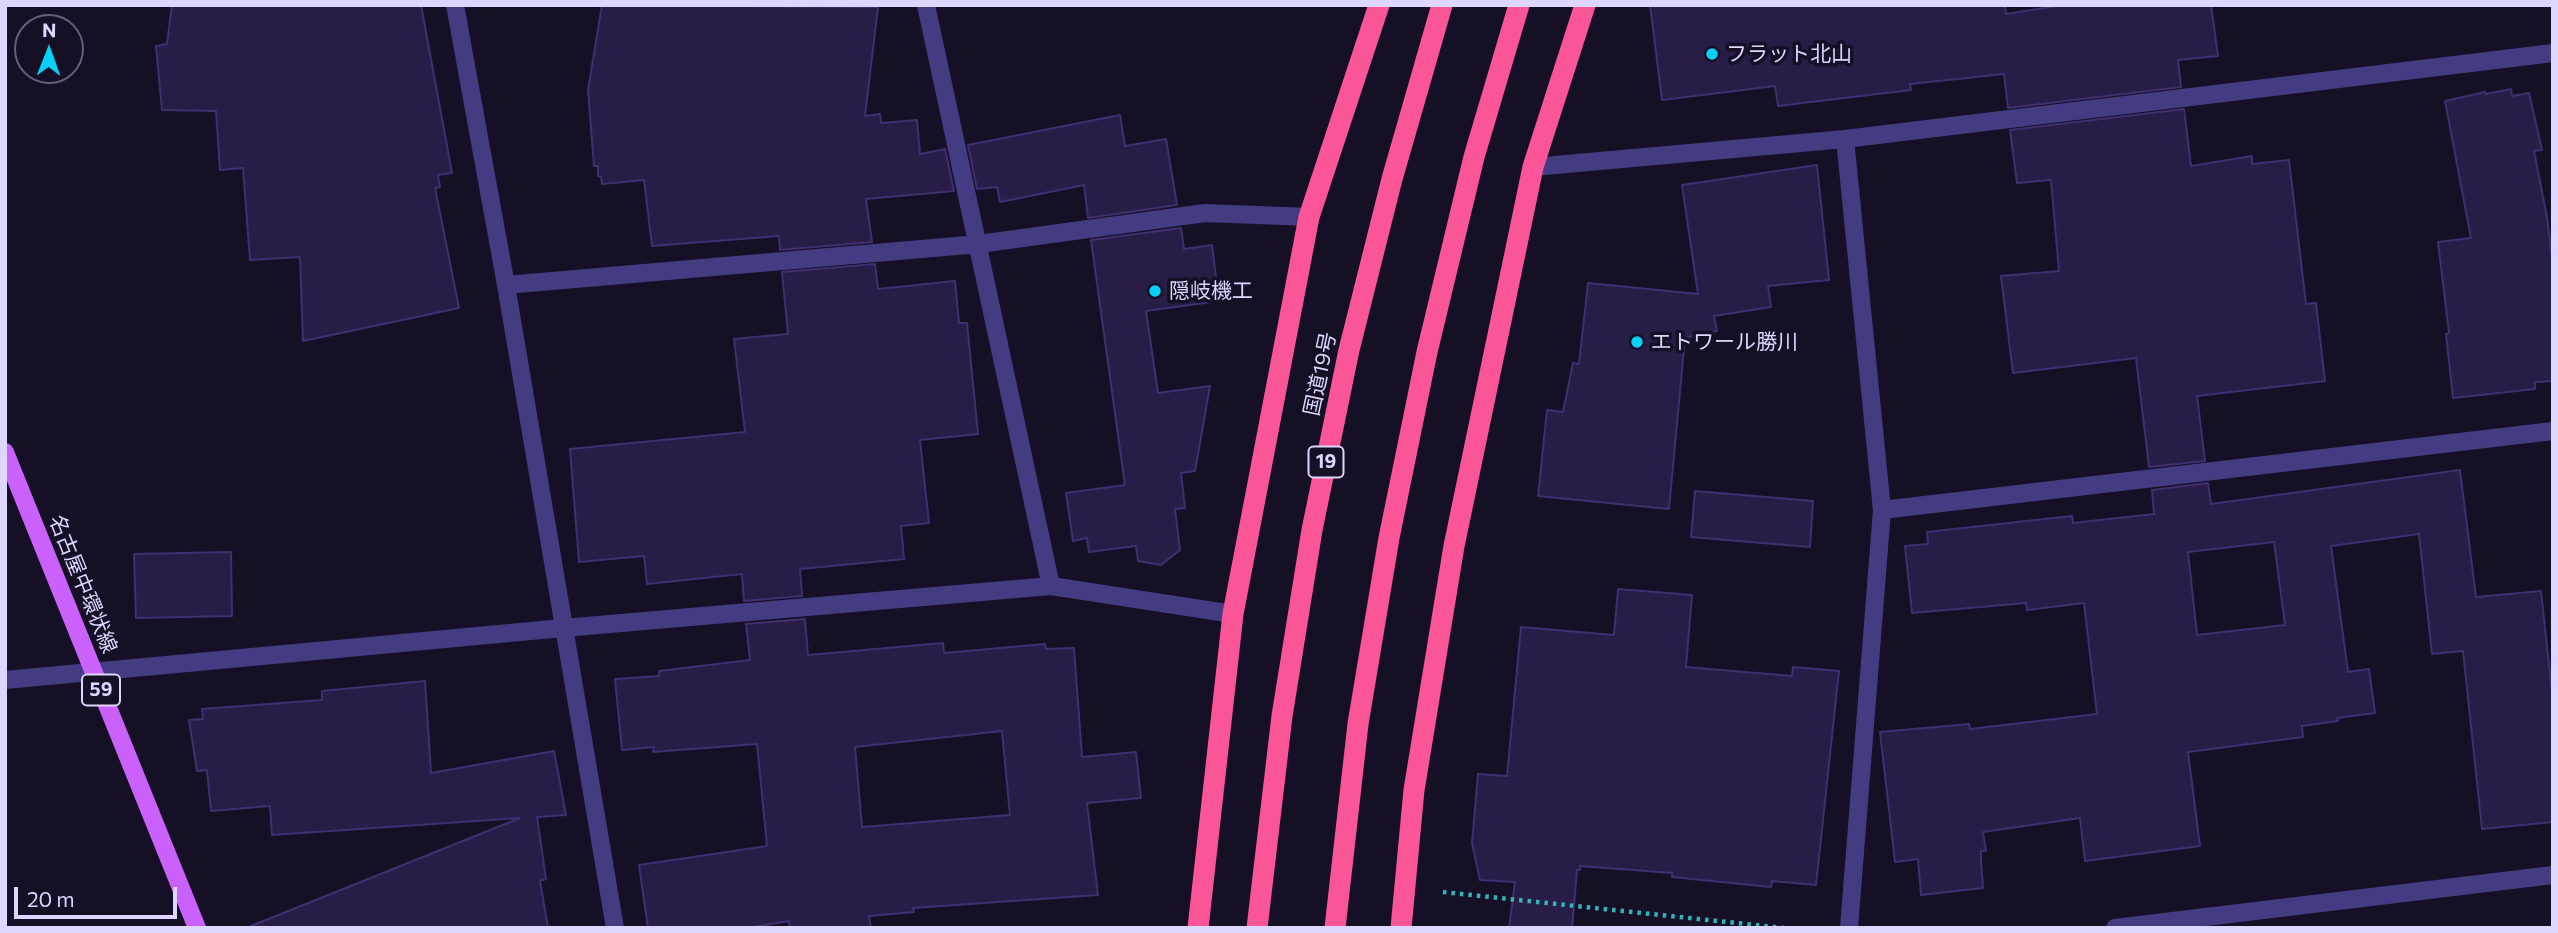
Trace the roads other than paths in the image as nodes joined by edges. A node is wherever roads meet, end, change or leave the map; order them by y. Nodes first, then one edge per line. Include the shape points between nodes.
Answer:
1 (455, 5) edge
2 (926, 5) edge
3 (1379, 5) edge
4 (1442, 5) edge
5 (1519, 5) edge
6 (1584, 5) edge
7 (2553, 53) edge
8 (1845, 139) junction
9 (1533, 167) junction
10 (1309, 217) junction
11 (979, 244) junction
12 (506, 285) junction
13 (2553, 431) edge
14 (5, 452) edge
15 (1882, 509) junction
16 (1051, 586) junction
17 (1233, 614) junction
18 (563, 628) junction
19 (94, 672) junction
20 (5, 680) edge
21 (2553, 875) edge
22 (197, 928) edge
23 (615, 928) edge
24 (1198, 928) edge
25 (1257, 928) edge
26 (1335, 928) edge
27 (1401, 928) edge
28 (1849, 928) edge
29 (2115, 928) edge

1 - 12 street
2 - 11 street
3 - 10 highway
4 - 25 highway, 国道19号 / 19 via 1349,350 1312,530 1282,716
5 - 26 highway via 1474,157 1394,512 1358,724
6 - 9 highway
7 - 8 street
8 - 9 street
8 - 15 street
9 - 27 highway via 1454,546 1414,790
10 - 11 street via 1205,213
10 - 17 highway
11 - 12 street
11 - 16 street
12 - 18 street
13 - 15 street
14 - 19 main road, 名古屋中環状線 / 59
15 - 28 street
16 - 17 street
16 - 18 street
17 - 24 highway
18 - 19 street
18 - 23 street
19 - 20 street
19 - 22 main road, 名古屋中環状線 / 59
21 - 29 street

